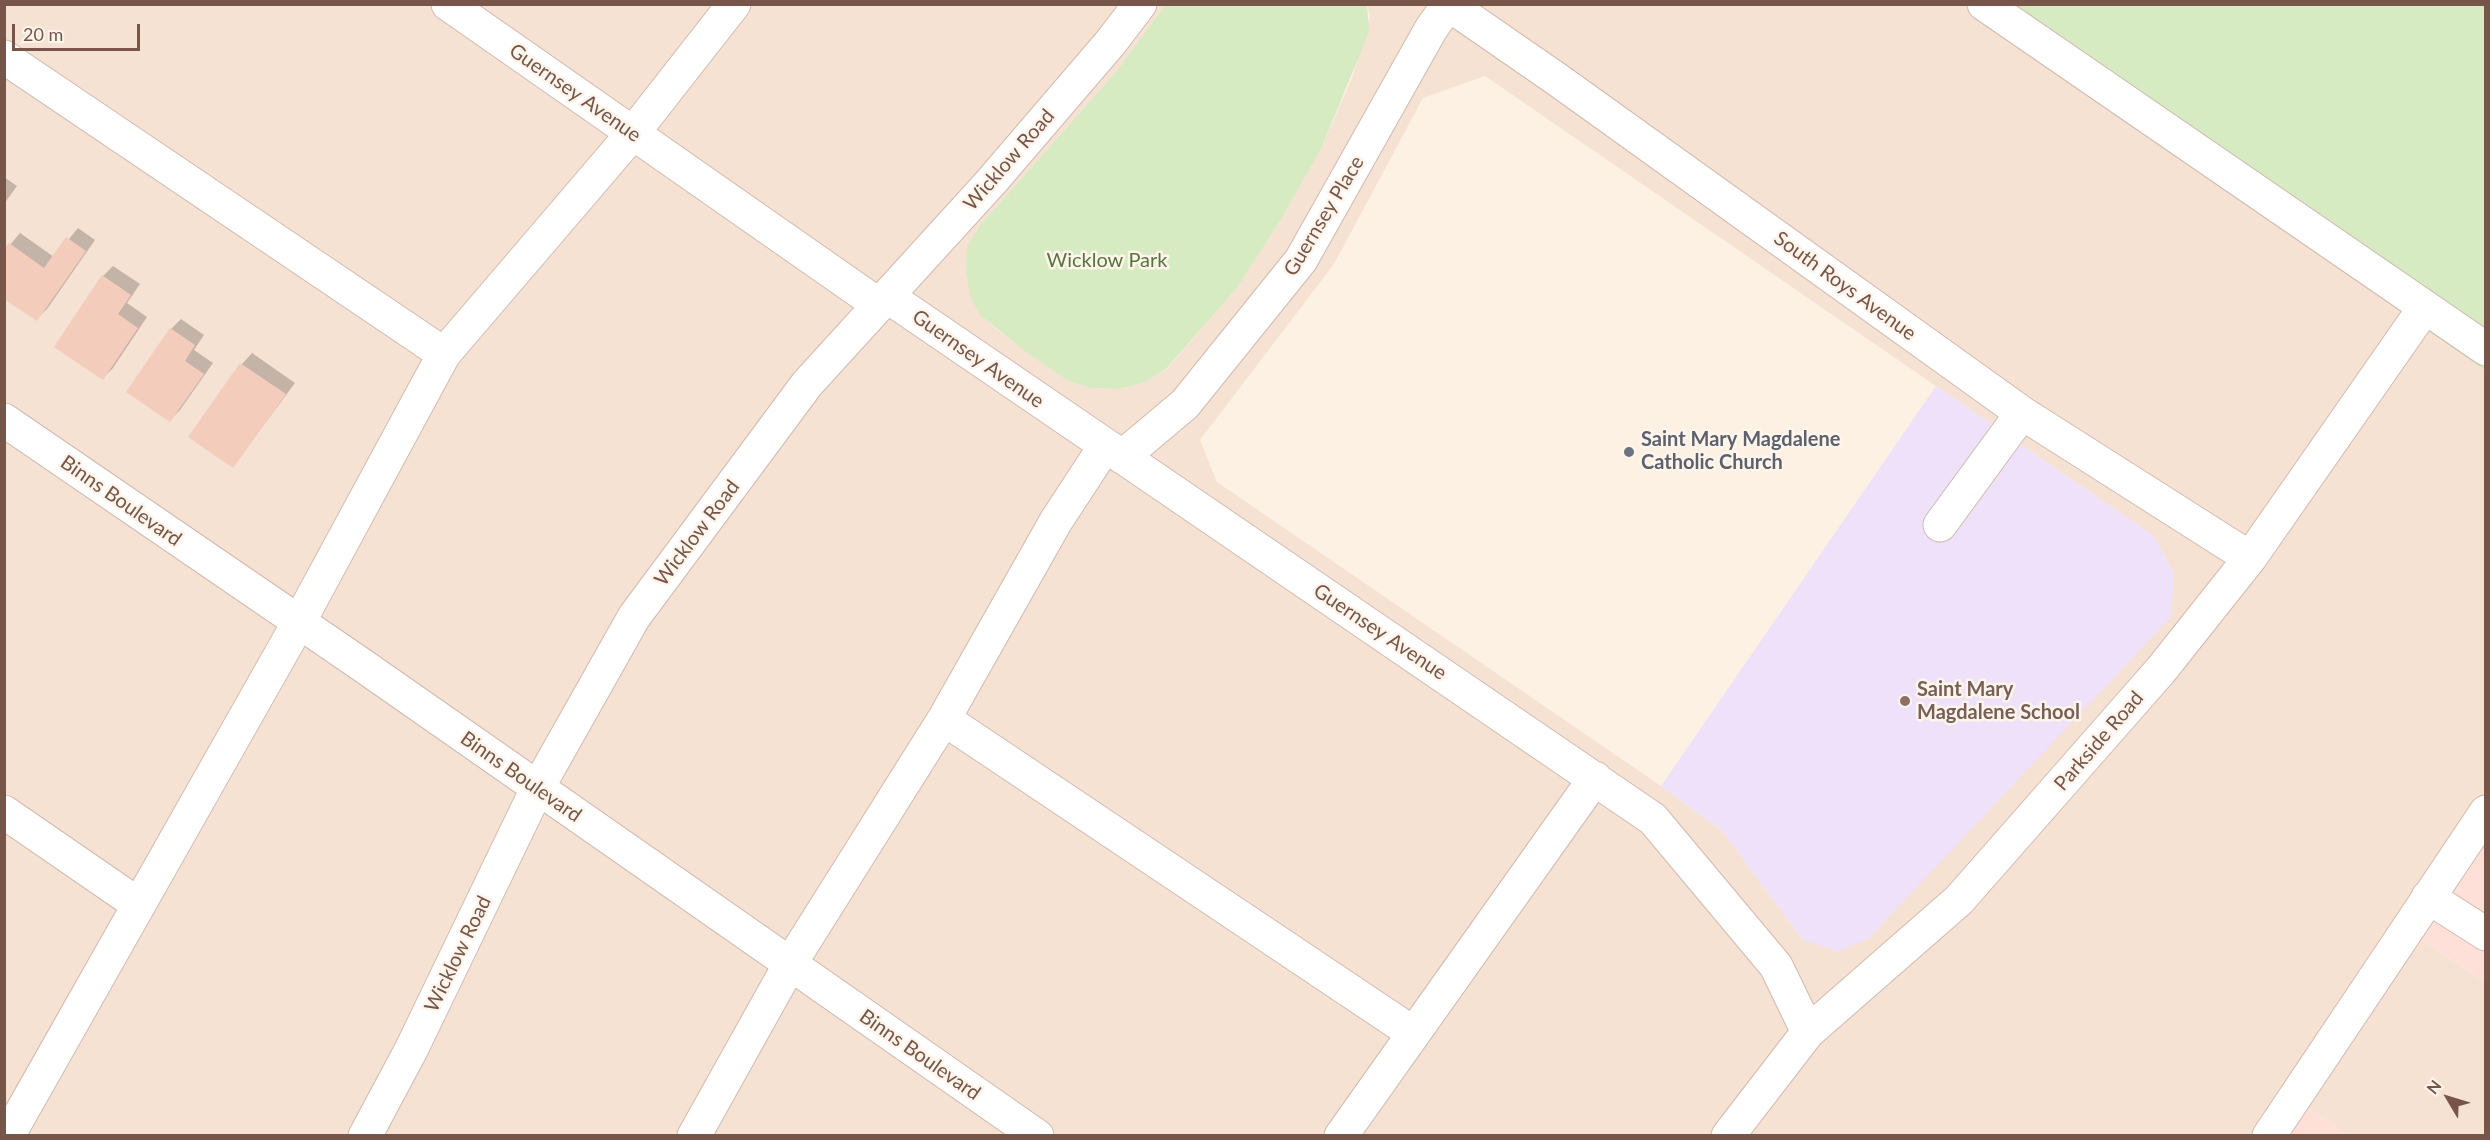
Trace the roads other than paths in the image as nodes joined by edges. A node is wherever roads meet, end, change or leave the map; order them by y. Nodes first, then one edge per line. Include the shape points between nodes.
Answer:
1 (448, 4) edge
2 (734, 4) edge
3 (1140, 4) edge
4 (1448, 5) edge
5 (1984, 5) edge
6 (4, 57) edge
7 (633, 133) junction
8 (883, 301) junction
9 (2425, 307) junction
10 (2486, 349) edge
11 (444, 354) junction
12 (2022, 413) junction
13 (4, 420) edge
14 (1113, 452) junction
15 (1940, 525) dead end
16 (2250, 558) junction
17 (298, 622) junction
18 (944, 719) junction
19 (1595, 778) junction
20 (537, 789) junction
21 (4, 812) edge
22 (2486, 812) edge
23 (2428, 897) junction
24 (139, 905) junction
25 (2486, 934) edge
26 (790, 964) junction
27 (1808, 1032) junction
28 (1413, 1034) junction
29 (1735, 1133) edge
30 (8, 1136) edge
31 (365, 1136) edge
32 (694, 1136) edge
33 (1037, 1136) edge
34 (1341, 1136) edge
35 (2269, 1136) edge

1 - 7 street, Guernsey Avenue
2 - 7 street
3 - 8 street, Wicklow Road via 991,182
4 - 12 street, South Roys Avenue
4 - 14 street, Guernsey Place via 1301,260 1185,404
5 - 9 street
6 - 11 street
7 - 8 street, Guernsey Avenue
7 - 11 street
8 - 14 street, Guernsey Avenue
8 - 20 street, Wicklow Road via 807,384 634,617
9 - 10 street
9 - 16 street, Parkside Road
11 - 17 street
12 - 15 street
12 - 16 street, South Roys Avenue
13 - 17 street, Binns Boulevard
14 - 18 street, Guernsey Place via 1056,520
14 - 19 street, Guernsey Avenue
16 - 27 street, Parkside Road via 2161,670 1959,900
17 - 20 street, Binns Boulevard
17 - 24 street
18 - 26 street, Guernsey Place
18 - 28 street
19 - 27 street, Guernsey Avenue via 1653,819 1776,966
19 - 28 street
20 - 26 street, Binns Boulevard
20 - 31 street, Wicklow Road
21 - 24 street
22 - 23 street
23 - 25 street
23 - 35 street
24 - 30 street
26 - 32 street, Guernsey Place
26 - 33 street, Binns Boulevard
27 - 29 street, Parkside Road
28 - 34 street

